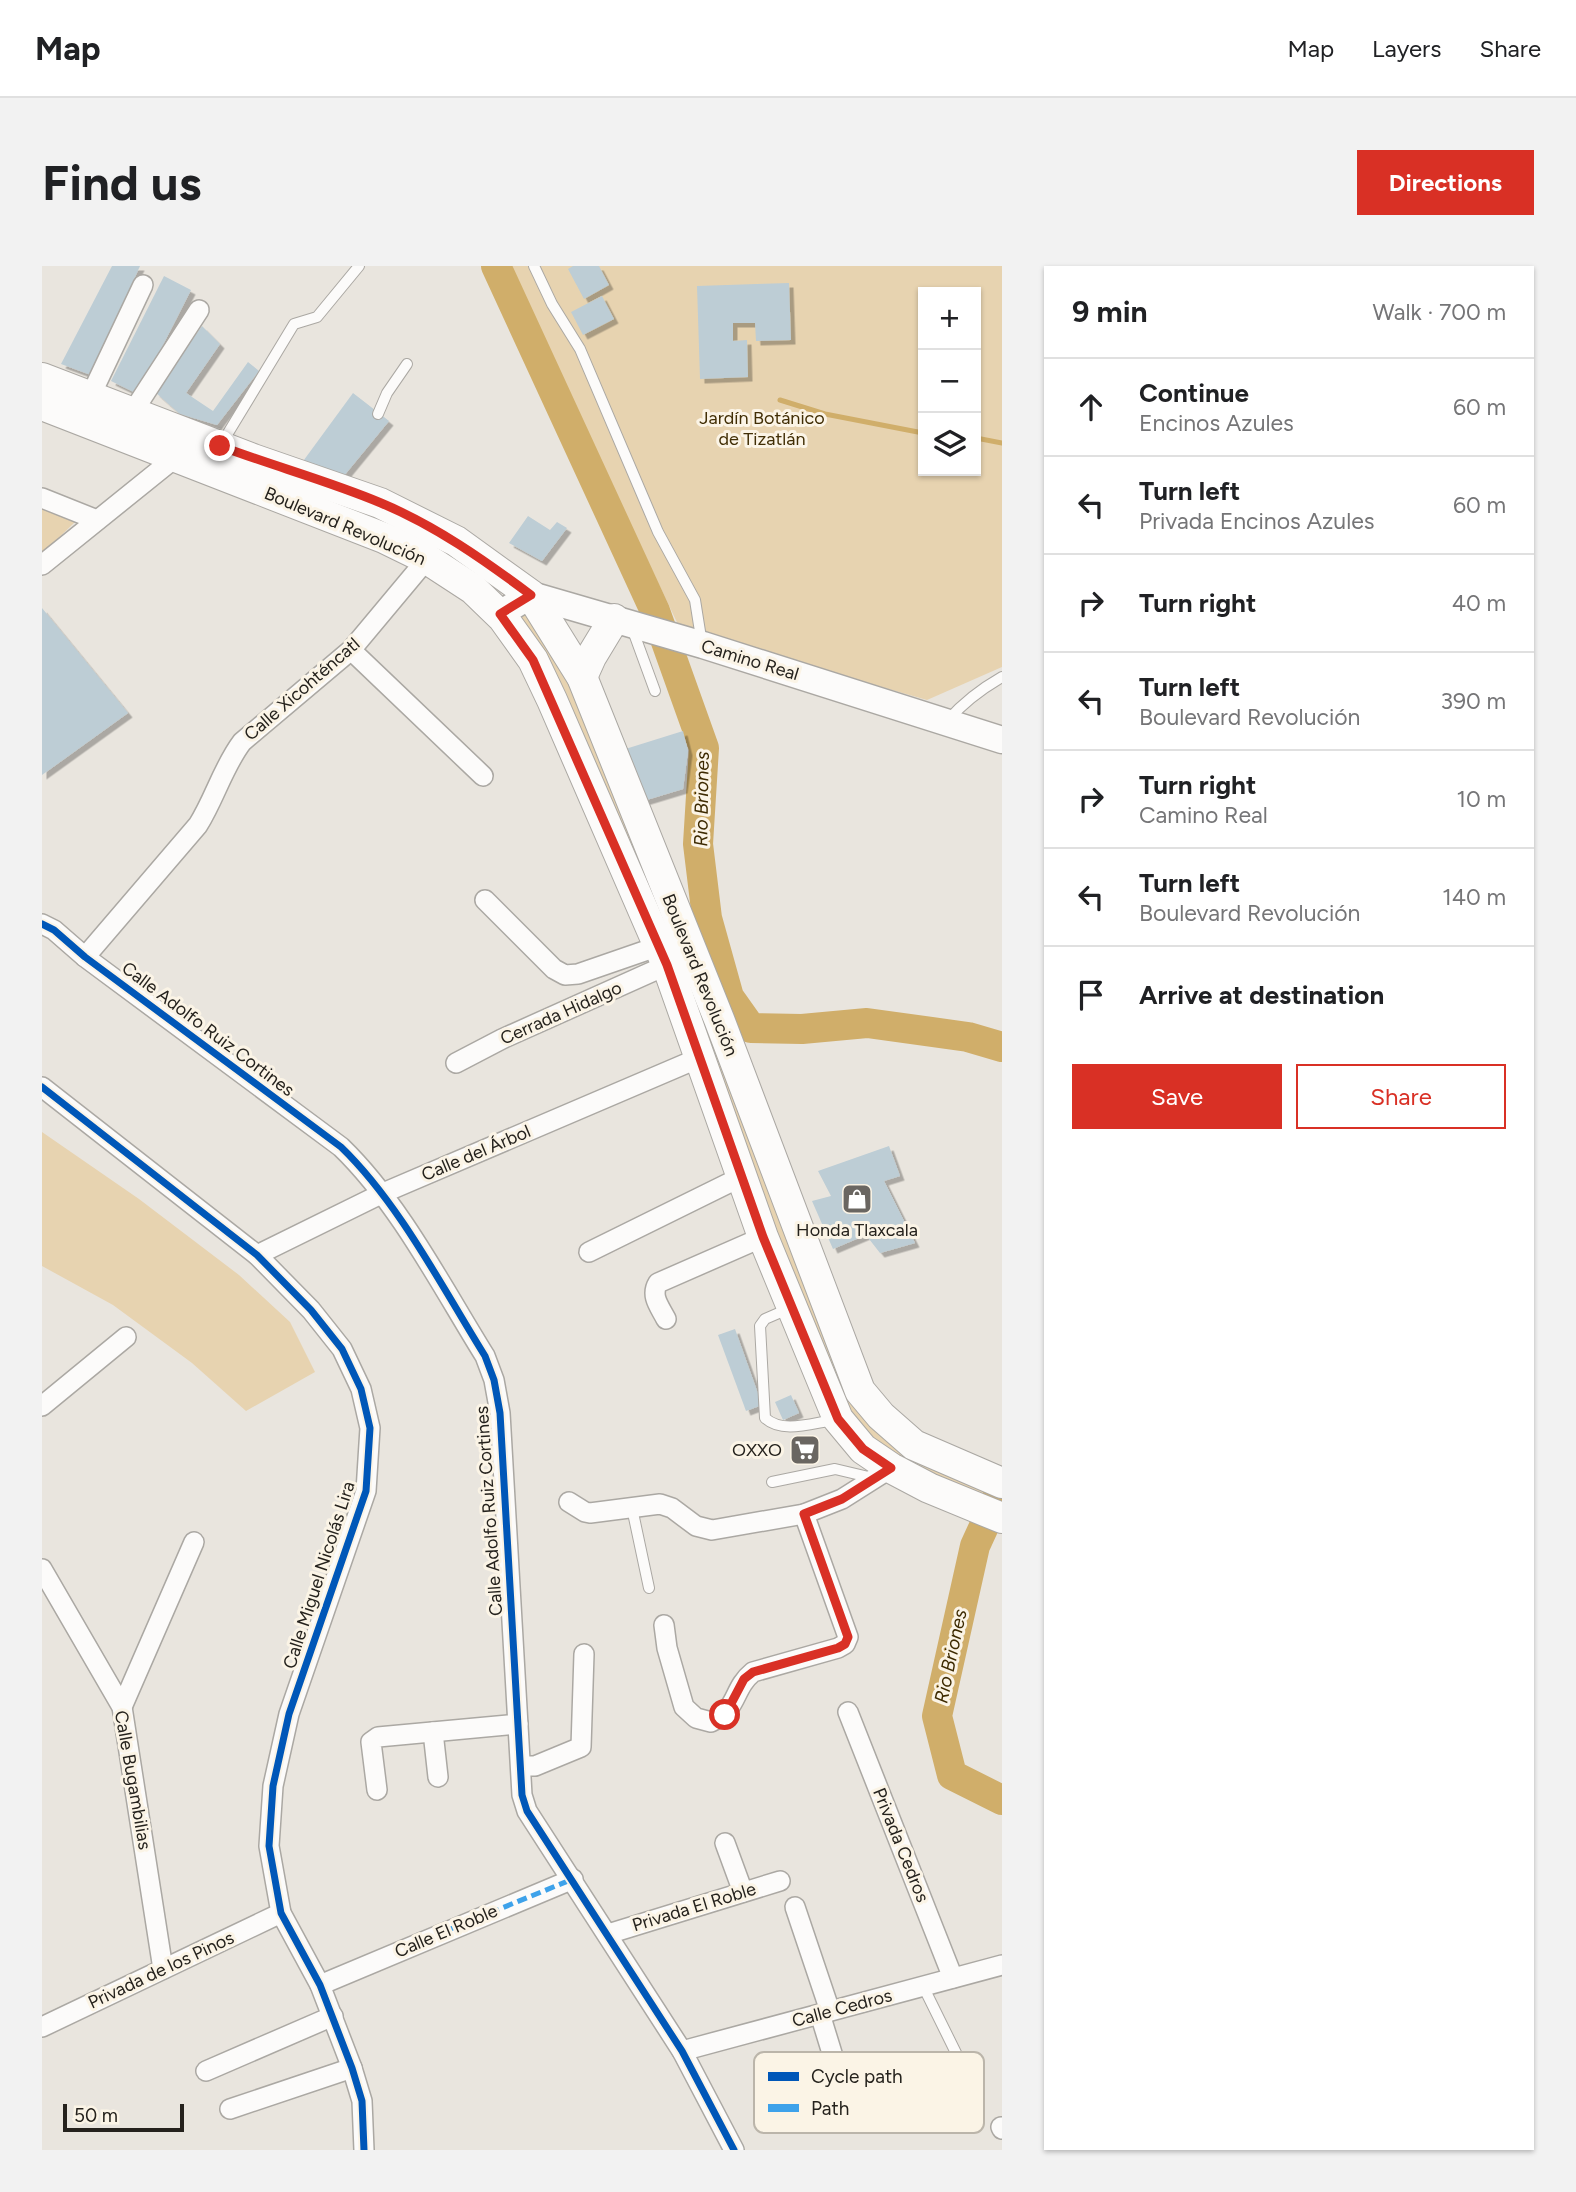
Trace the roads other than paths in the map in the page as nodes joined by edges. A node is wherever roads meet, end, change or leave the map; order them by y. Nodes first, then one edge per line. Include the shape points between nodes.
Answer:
1 (359, 266) edge
2 (534, 266) edge
3 (143, 285) dead end
4 (199, 310) dead end
5 (407, 364) dead end
6 (42, 378) edge
7 (90, 397) junction
8 (42, 405) edge
9 (132, 413) junction
10 (378, 414) dead end
11 (220, 446) junction
12 (176, 457) junction
13 (42, 498) edge
14 (97, 520) junction
15 (427, 559) junction
16 (42, 565) edge
17 (531, 595) junction
18 (500, 614) junction
19 (629, 623) junction
20 (699, 644) junction
21 (351, 650) junction
22 (582, 677) junction
23 (1002, 677) edge
24 (655, 691) dead end
25 (946, 722) junction
26 (1002, 740) edge
27 (483, 776) dead end
28 (485, 900) dead end
29 (42, 924) edge
30 (663, 956) junction
31 (85, 957) junction
32 (699, 1058) junction
33 (456, 1063) dead end
34 (42, 1087) edge
35 (741, 1177) junction
36 (383, 1193) junction
37 (763, 1237) junction
38 (589, 1252) dead end
39 (257, 1255) junction
40 (792, 1307) junction
41 (666, 1319) dead end
42 (126, 1336) dead end
43 (42, 1380) edge
44 (60, 1391) junction
45 (42, 1406) edge
46 (838, 1419) junction
47 (883, 1473) junction
48 (772, 1482) dead end
49 (1002, 1483) edge
50 (569, 1502) dead end
51 (632, 1508) junction
52 (804, 1514) junction
53 (1002, 1518) edge
54 (194, 1542) dead end
55 (42, 1569) edge
56 (649, 1588) dead end
57 (664, 1625) dead end
58 (584, 1654) dead end
59 (122, 1707) junction
60 (848, 1712) dead end
61 (518, 1724) junction
62 (433, 1731) junction
63 (521, 1766) junction
64 (438, 1777) dead end
65 (377, 1790) dead end
66 (724, 1843) dead end
67 (573, 1879) junction
68 (780, 1881) dead end
69 (743, 1892) junction
70 (795, 1907) dead end
71 (281, 1913) junction
72 (608, 1934) junction
73 (1002, 1965) edge
74 (163, 1969) junction
75 (953, 1978) junction
76 (320, 1985) junction
77 (923, 1986) junction
78 (825, 2013) junction
79 (333, 2016) junction
80 (42, 2027) edge
81 (682, 2051) junction
82 (834, 2052) edge
83 (956, 2052) edge
84 (352, 2068) junction
85 (206, 2071) dead end
86 (230, 2109) dead end
87 (364, 2150) edge
88 (734, 2150) edge

1 - 11 lane via 317,317 295,324
2 - 20 lane via 580,349 659,532 695,600
3 - 7 street
4 - 9 street
5 - 10 lane
6 - 7 main road, Boulevard Revolución
7 - 9 main road, Boulevard Revolución
8 - 12 main road, Boulevard Revolución
9 - 11 main road, Boulevard Revolución
11 - 17 main road, Boulevard Revolución via 328,480 418,521 456,541
12 - 14 street
12 - 15 main road, Boulevard Revolución
13 - 14 street
14 - 16 street
15 - 18 main road, Boulevard Revolución via 473,589
15 - 21 street, Calle Xicohténcatl
17 - 18 main road
17 - 19 main road, Camino Real
17 - 22 main road, Boulevard Revolución
18 - 30 main road, Boulevard Revolución via 533,660
19 - 20 main road, Camino Real
19 - 22 main road via 596,647
19 - 24 lane
20 - 25 main road, Camino Real
21 - 27 street
21 - 31 street, Calle Xicohténcatl via 242,742 198,825
22 - 49 main road, Boulevard Revolución via 719,1019 860,1391 914,1445
23 - 25 lane via 961,704
25 - 26 main road, Camino Real
28 - 30 street, Cerrada Hidalgo via 565,975
29 - 31 street, Calle Adolfo Ruiz Cortines
30 - 32 main road, Boulevard Revolución
30 - 33 street, Cerrada Hidalgo
31 - 36 street, Calle Adolfo Ruiz Cortines via 341,1147
32 - 35 main road, Boulevard Revolución
32 - 36 street, Calle del Árbol
34 - 39 street, Calle Miguel Nicolás Lira
35 - 37 main road, Boulevard Revolución
35 - 38 street
36 - 39 street, Calle del Árbol
36 - 61 street, Calle Adolfo Ruiz Cortines via 485,1356 494,1380
37 - 40 main road, Boulevard Revolución
37 - 41 street via 658,1283 654,1297
39 - 71 street, Calle Miguel Nicolás Lira via 342,1349 361,1389 370,1428 366,1491 289,1714 273,1786 269,1846
40 - 46 main road, Boulevard Revolución
40 - 46 lane via 760,1326 765,1418 782,1427
42 - 44 street
43 - 44 street
44 - 45 street
46 - 47 main road, Boulevard Revolución
47 - 48 lane via 835,1469
47 - 52 street via 842,1499
47 - 53 main road, Boulevard Revolución
50 - 51 street via 585,1513
51 - 52 street via 660,1504 712,1530
51 - 56 lane
52 - 57 street via 848,1637 845,1644 753,1672 744,1679 725,1715 711,1722 696,1718 684,1707
54 - 59 street
55 - 59 street, Calle Bugambilias
58 - 63 street via 581,1747 535,1766
59 - 74 street, Calle Bugambilias
60 - 75 street, Privada Cedros
61 - 62 street
61 - 63 street, Calle Adolfo Ruiz Cortines
62 - 64 street
62 - 65 street via 378,1737 371,1742
63 - 67 street, Calle Adolfo Ruiz Cortines via 527,1811
66 - 69 street
67 - 72 street, Calle Adolfo Ruiz Cortines
67 - 76 street, Calle El Roble
68 - 69 street, Privada El Roble
69 - 72 street, Privada El Roble
70 - 78 street
71 - 74 street, Privada de los Pinos
71 - 76 street, Calle Miguel Nicolás Lira
72 - 81 street, Calle Adolfo Ruiz Cortines
73 - 75 street, Calle Cedros
74 - 80 street, Privada de los Pinos
75 - 77 street, Calle Cedros
76 - 79 street, Calle Miguel Nicolás Lira
77 - 78 street, Calle Cedros
77 - 83 lane
78 - 81 street, Calle Cedros
78 - 82 street
79 - 84 street, Calle Miguel Nicolás Lira
79 - 85 street
81 - 88 street, Calle Adolfo Ruiz Cortines
84 - 86 street
84 - 87 street, Calle Miguel Nicolás Lira via 362,2101

